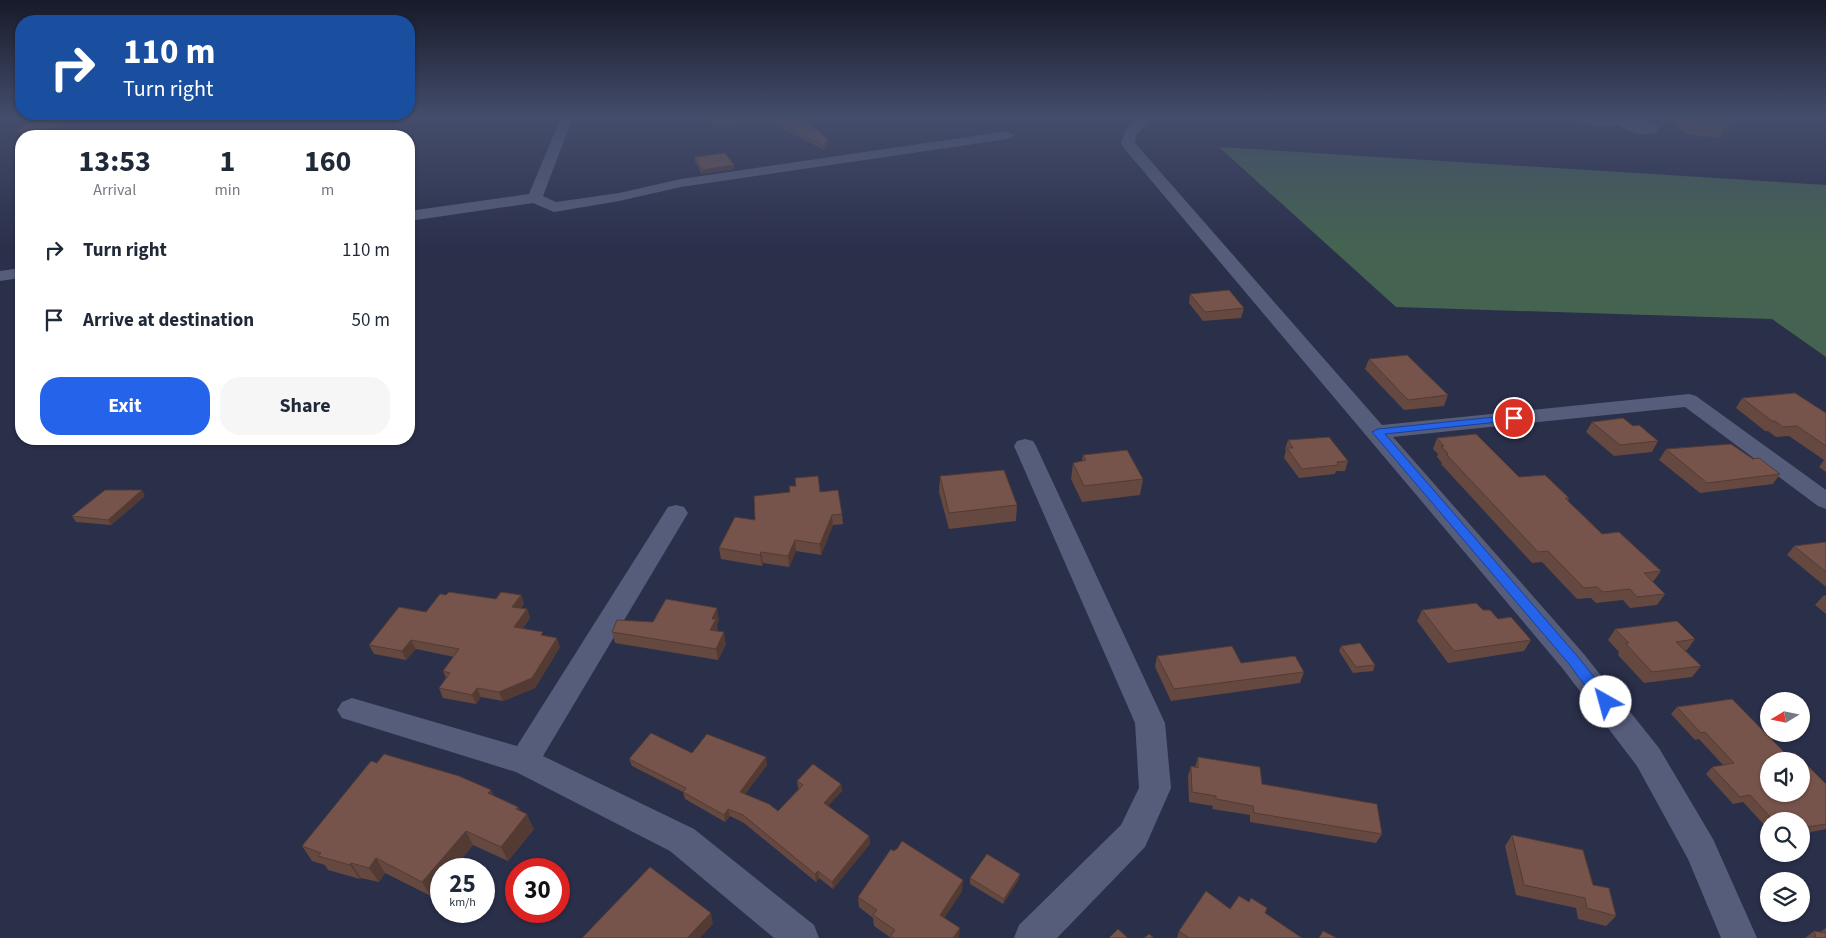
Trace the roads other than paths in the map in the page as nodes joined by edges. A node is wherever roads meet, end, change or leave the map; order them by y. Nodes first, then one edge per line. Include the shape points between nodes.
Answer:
1 (550, 161) edge
2 (832, 161) edge
3 (1143, 161) edge
4 (535, 198) junction
5 (415, 215) edge
6 (15, 274) edge
7 (0, 276) edge
8 (1378, 432) junction
9 (1025, 446) dead end
10 (1826, 501) edge
11 (676, 513) dead end
12 (352, 710) dead end
13 (524, 761) junction
14 (802, 938) edge
15 (1032, 938) edge
16 (1739, 938) edge

1 - 4 street
2 - 4 street via 681,183 554,207
3 - 8 street
4 - 5 street
6 - 7 street
8 - 10 street via 1689,400
8 - 16 street via 1574,660 1648,757 1701,850
9 - 15 street via 1150,723 1155,788 1133,836
11 - 13 street
12 - 13 street
13 - 14 street via 682,840

